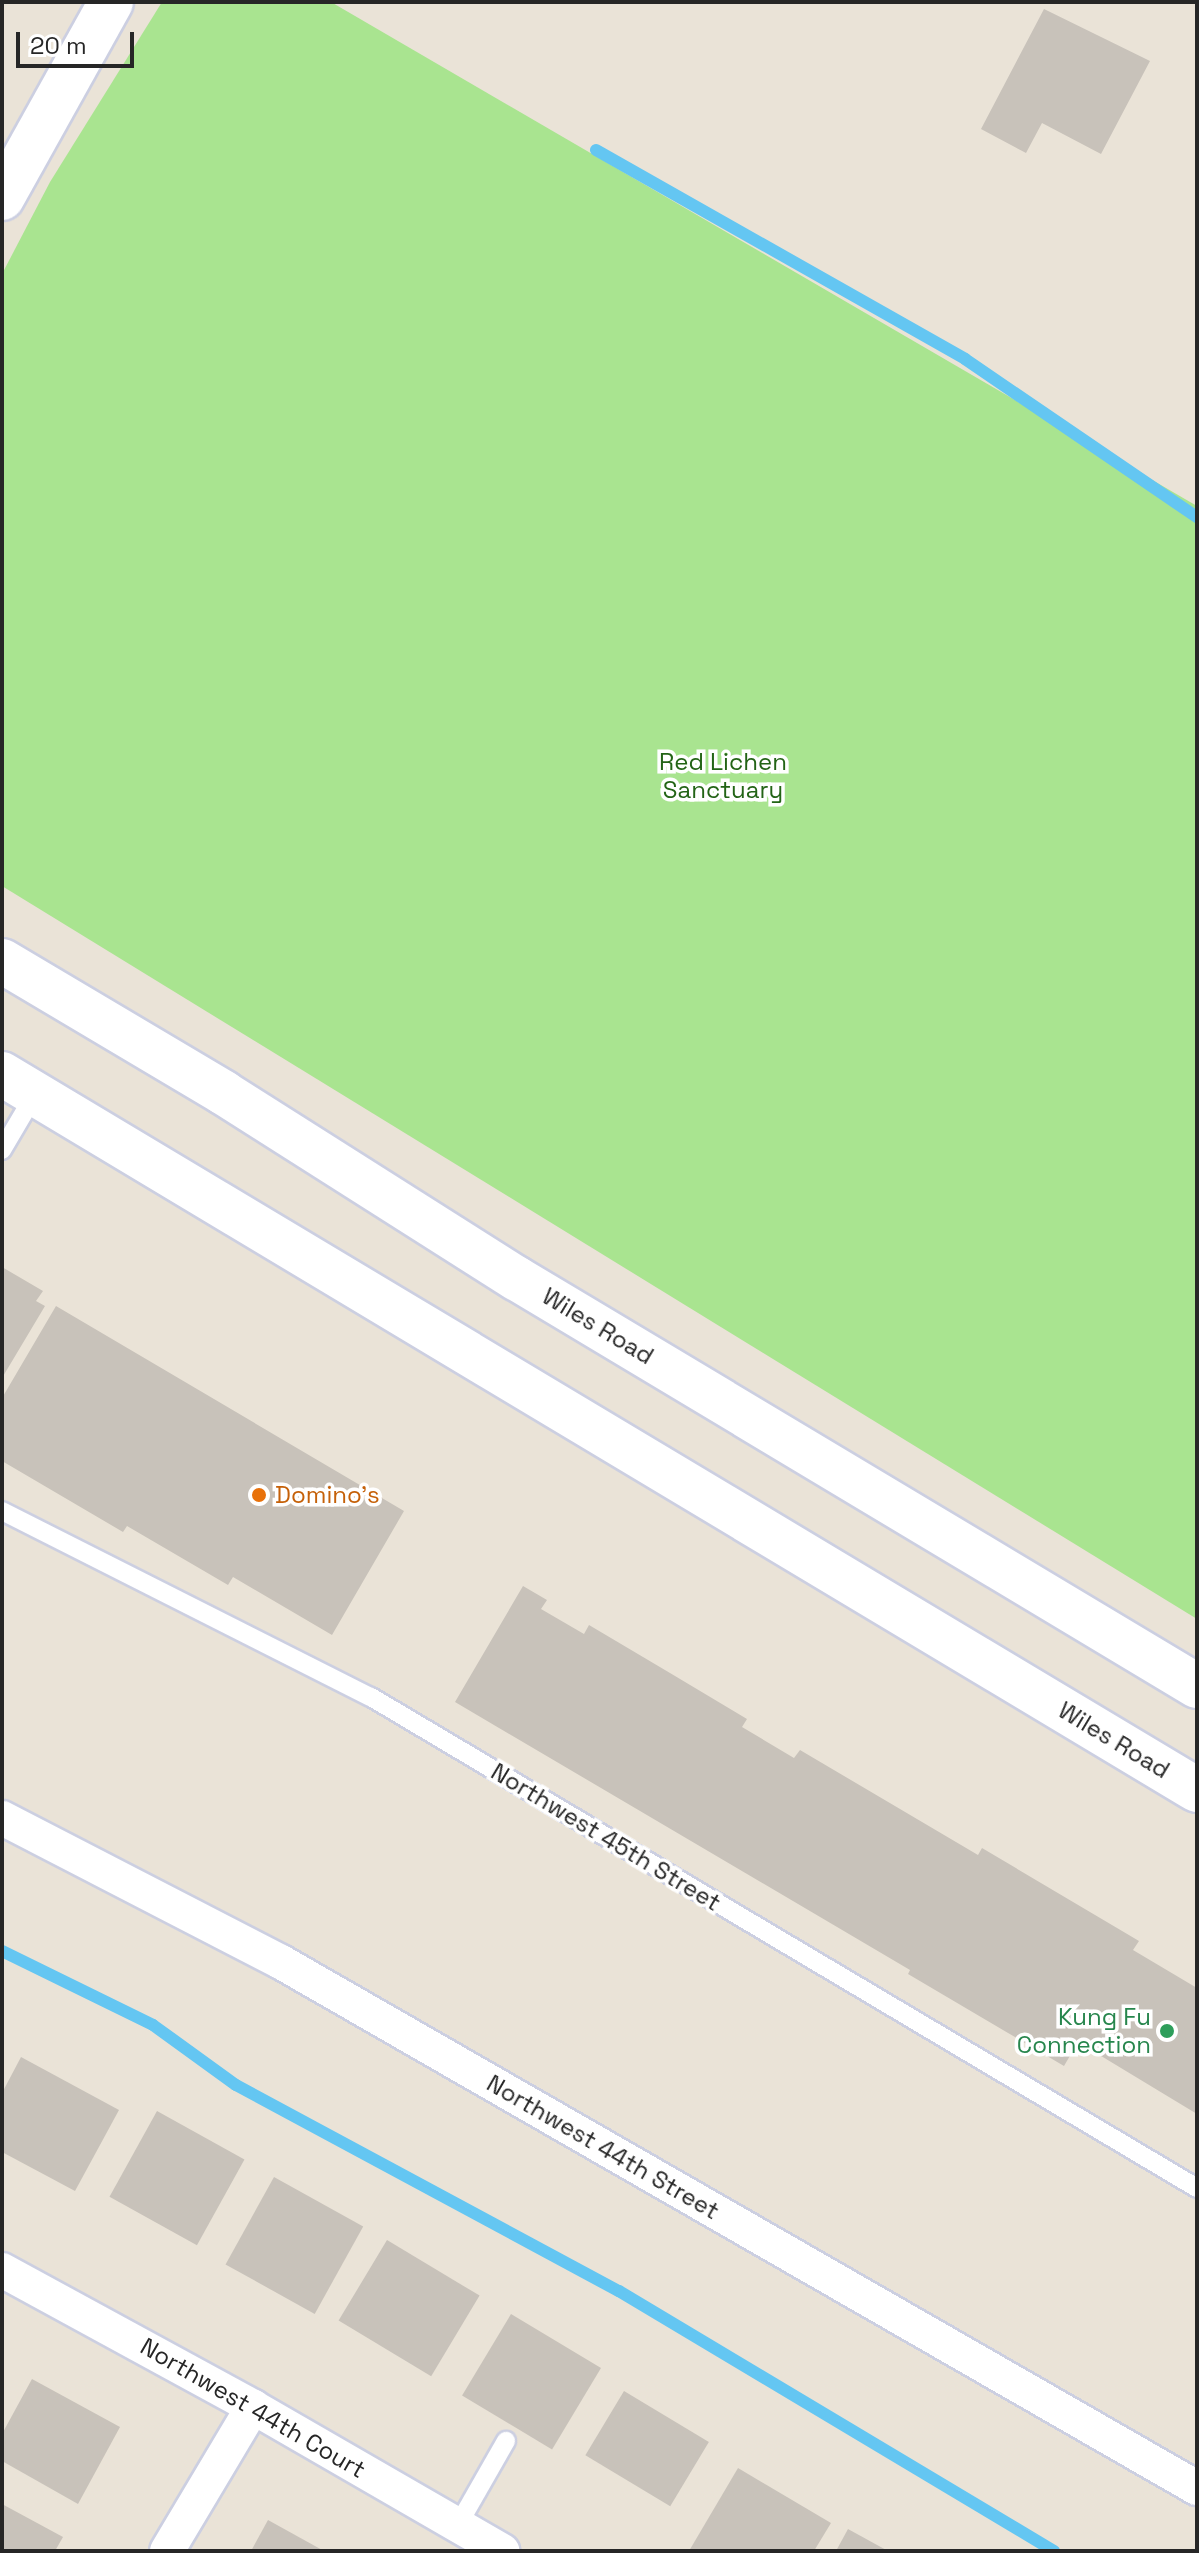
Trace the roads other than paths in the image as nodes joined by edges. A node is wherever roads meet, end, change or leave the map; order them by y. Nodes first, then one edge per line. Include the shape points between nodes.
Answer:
1 (111, 2) edge
2 (2, 198) edge
3 (2, 961) edge
4 (19, 1084) edge
5 (2, 1150) edge
6 (2, 1511) edge
7 (1197, 1686) edge
8 (1197, 1790) edge
9 (2, 1818) edge
10 (1197, 2188) edge
11 (2, 2270) edge
12 (253, 2407) junction
13 (506, 2441) dead end
14 (1197, 2488) edge
15 (458, 2525) junction
16 (167, 2551) edge
17 (502, 2551) edge

1 - 2 main road
3 - 7 main road, Wiles Road via 224,1093 516,1278
4 - 5 lane
4 - 8 main road, Wiles Road
6 - 10 lane, Northwest 45th Street via 371,1697
9 - 14 street, Northwest 44th Street via 281,1962
11 - 12 street, Northwest 44th Court
12 - 15 street, Northwest 44th Court
12 - 16 street
13 - 15 lane
15 - 17 street, Northwest 44th Court

